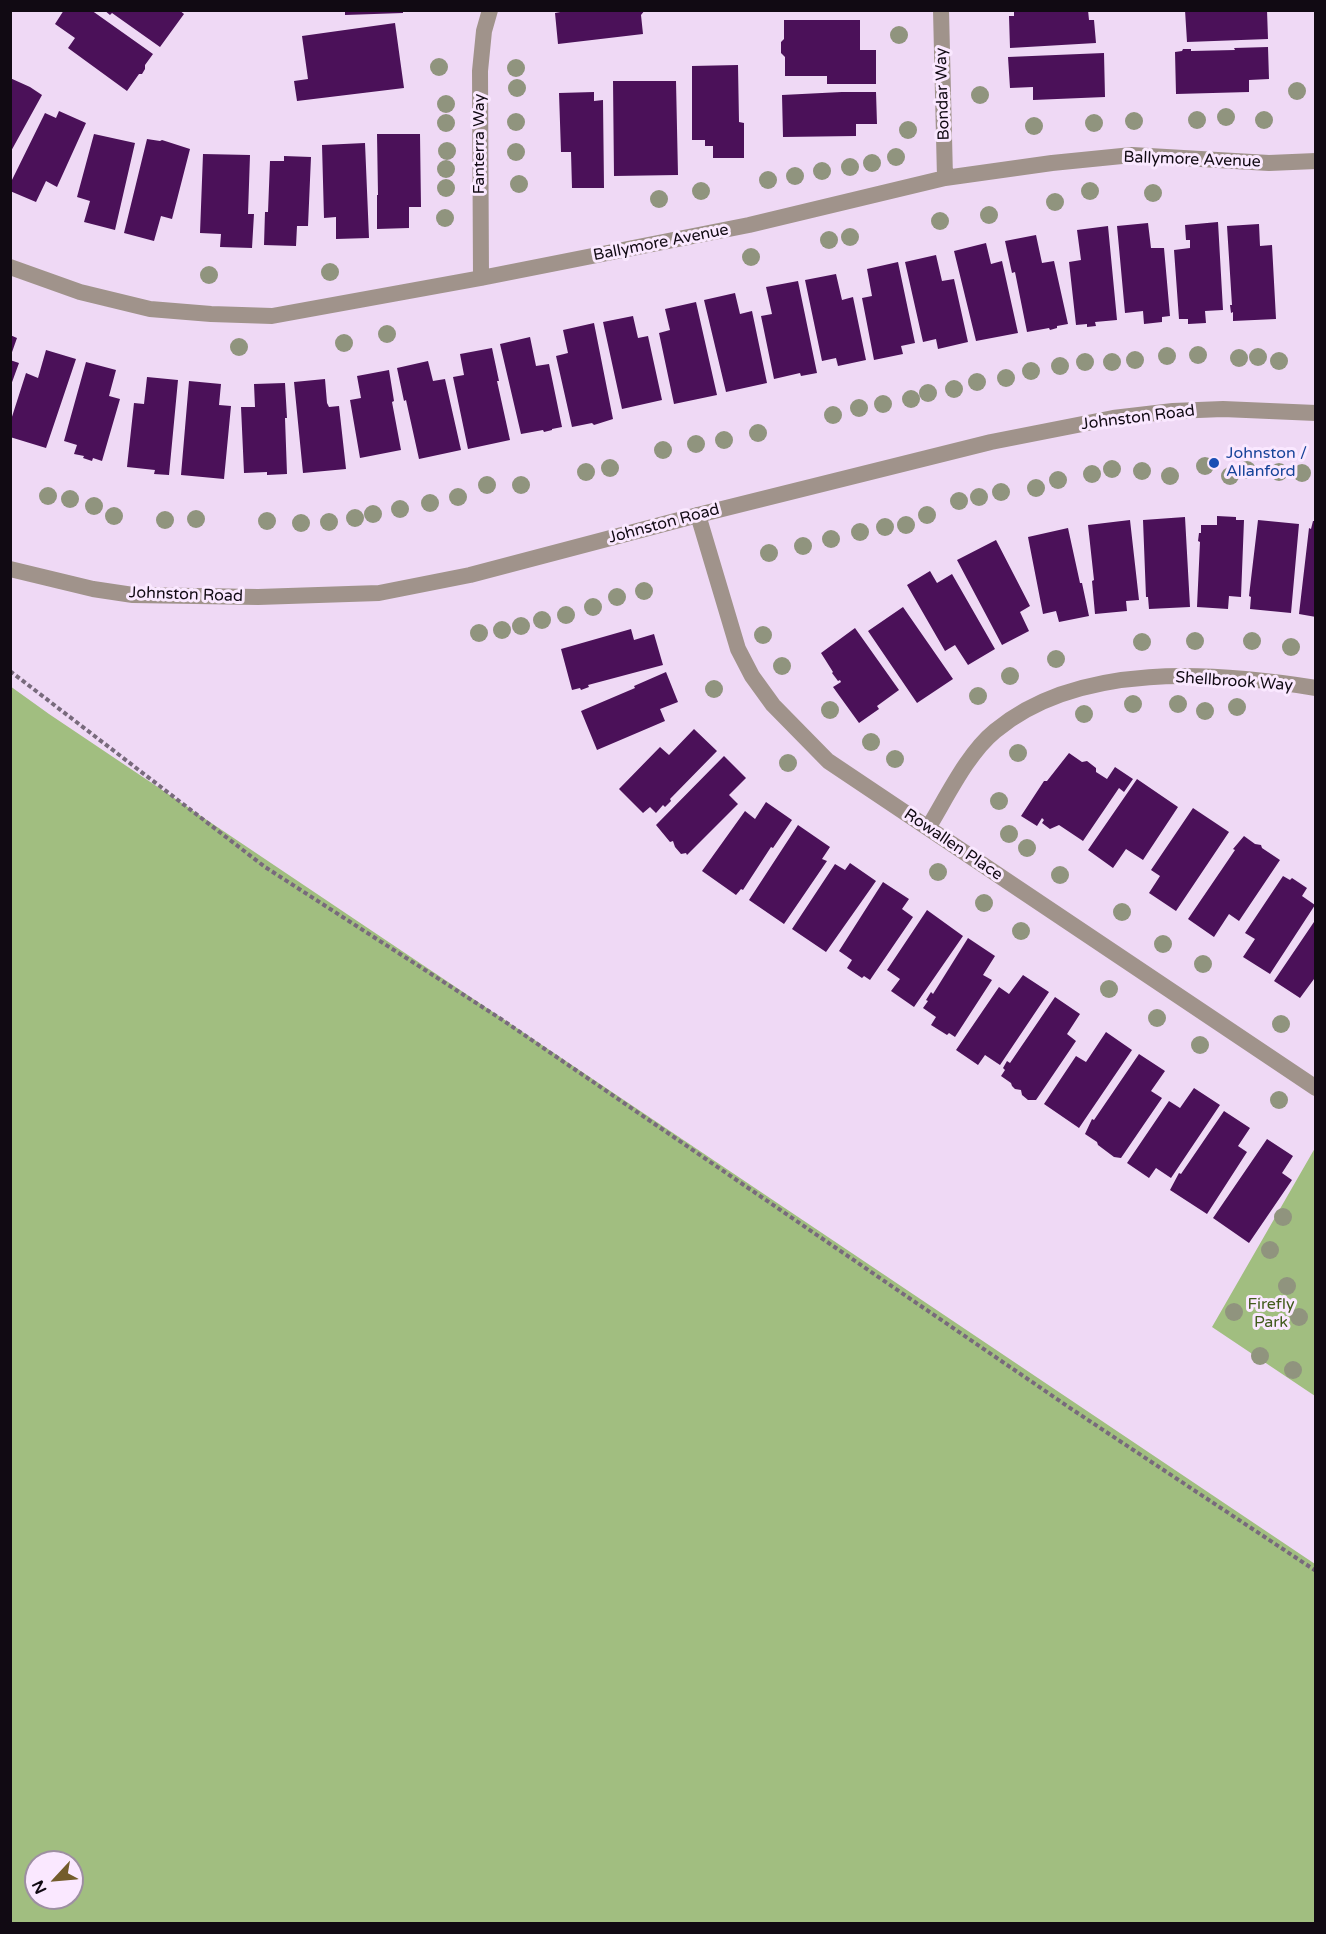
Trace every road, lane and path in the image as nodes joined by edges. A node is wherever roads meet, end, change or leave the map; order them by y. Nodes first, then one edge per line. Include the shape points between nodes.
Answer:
1 (490, 10) edge
2 (941, 10) edge
3 (1316, 161) edge
4 (945, 178) junction
5 (10, 267) edge
6 (481, 278) junction
7 (1316, 413) edge
8 (698, 514) junction
9 (10, 569) edge
10 (10, 671) edge
11 (1316, 688) edge
12 (928, 828) junction
13 (1316, 1088) edge
14 (1316, 1571) edge

1 - 6 street, Fanterra Way via 480,71
2 - 4 street, Bondar Way
3 - 4 street, Ballymore Avenue via 1269,163 1132,155
4 - 6 street, Ballymore Avenue via 749,225
5 - 6 street, Ballymore Avenue via 150,309 272,316
7 - 8 street, Johnston Road via 1223,408 1113,418 991,442
8 - 9 street, Johnston Road via 470,574 379,593 258,597 133,595
8 - 12 street, Rowallen Place via 738,649 773,705 828,761
10 - 14 path via 265,867 501,1019
11 - 12 street, Shellbrook Way via 1194,676 1120,680 1078,688 1032,706 994,731 970,758
12 - 13 street, Rowallen Place

